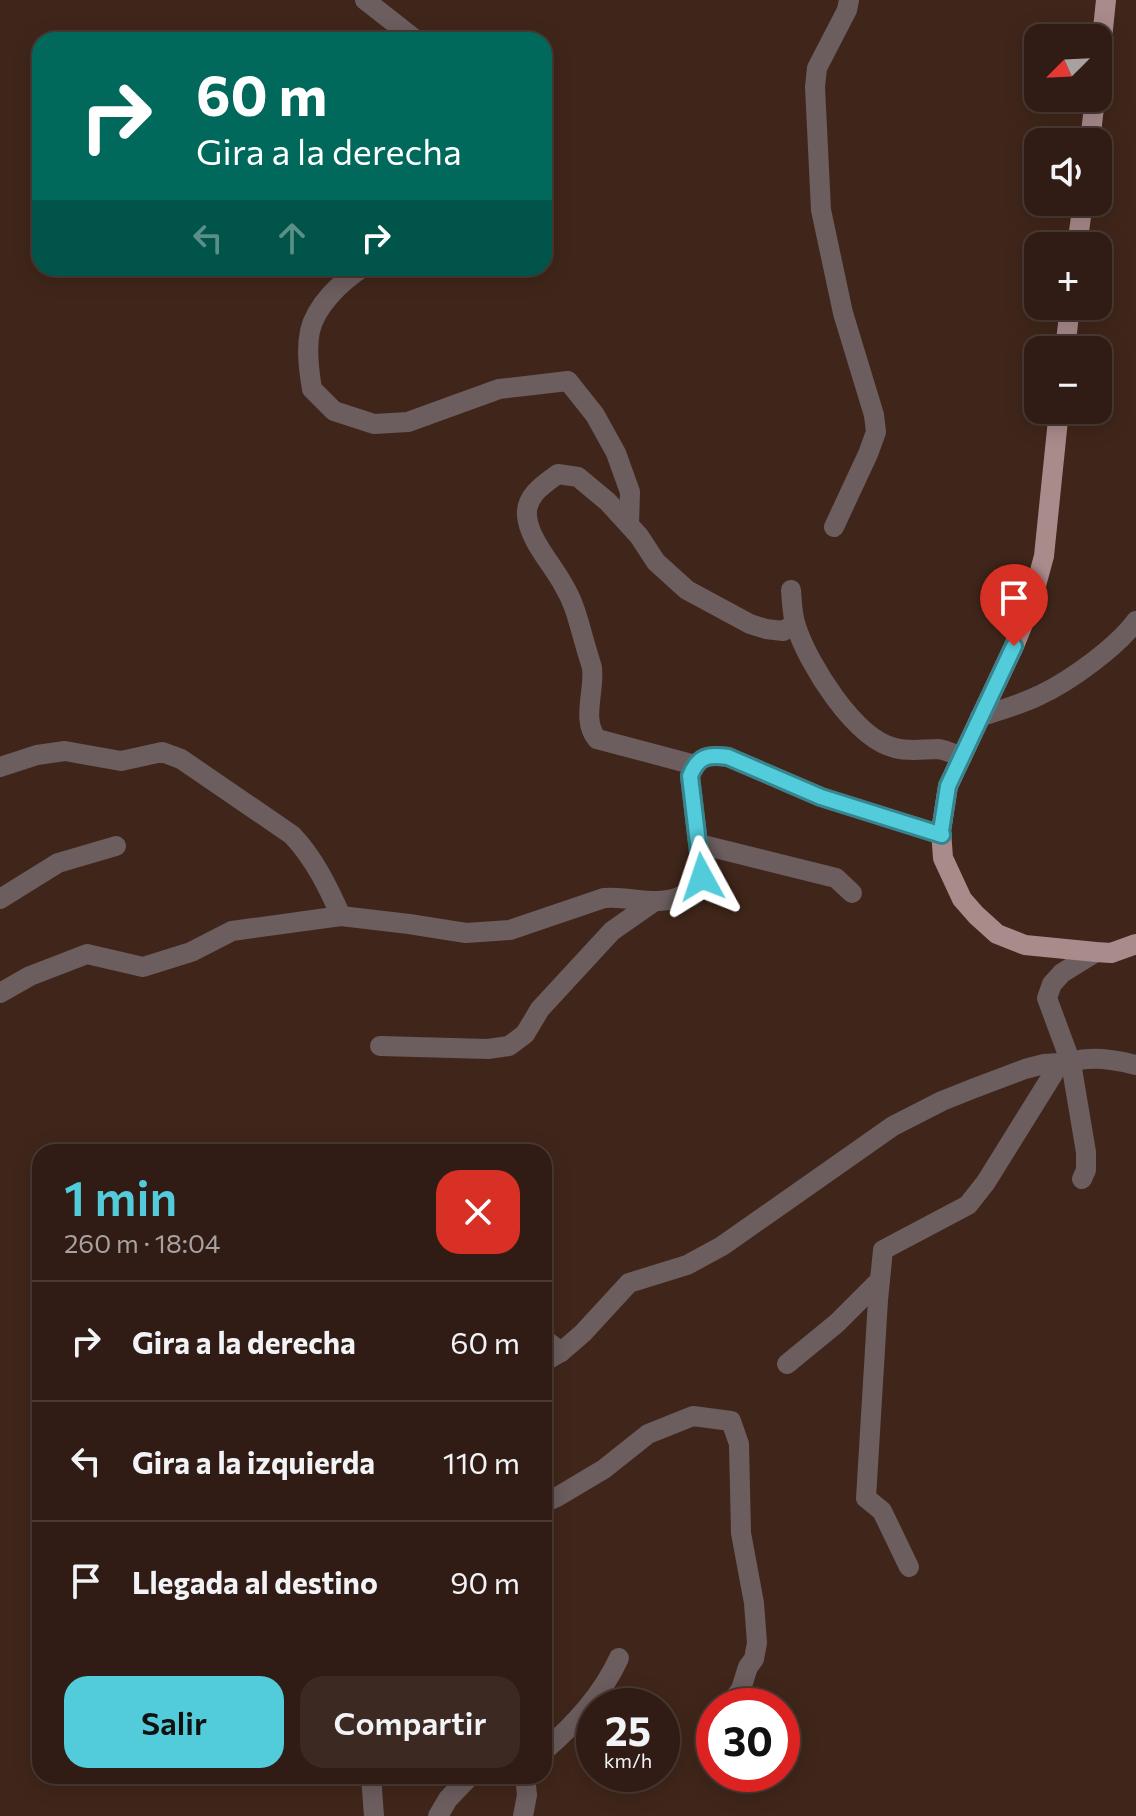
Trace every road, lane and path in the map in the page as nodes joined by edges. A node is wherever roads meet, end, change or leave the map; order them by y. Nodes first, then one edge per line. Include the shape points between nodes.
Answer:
1 (365, 0) edge
2 (849, 0) edge
3 (1106, 0) edge
4 (1104, 24) edge
5 (406, 32) edge
6 (350, 276) edge
7 (1058, 424) edge
8 (629, 524) junction
9 (834, 527) dead end
10 (791, 590) dead end
11 (1136, 621) edge
12 (795, 624) junction
13 (980, 717) junction
14 (962, 757) junction
15 (695, 765) junction
16 (0, 767) edge
17 (942, 835) junction
18 (699, 844) junction
19 (116, 846) dead end
20 (852, 893) dead end
21 (0, 899) edge
22 (652, 903) junction
23 (341, 916) junction
24 (1136, 944) edge
25 (1096, 952) junction
26 (0, 993) edge
27 (380, 1046) dead end
28 (1066, 1063) junction
29 (1136, 1065) edge
30 (1082, 1179) dead end
31 (880, 1280) junction
32 (552, 1357) edge
33 (787, 1364) dead end
34 (552, 1499) edge
35 (909, 1567) dead end
36 (619, 1658) dead end
37 (741, 1688) edge
38 (552, 1743) edge
39 (372, 1784) edge
40 (462, 1784) edge
41 (526, 1784) edge
42 (374, 1816) edge
43 (438, 1816) edge
44 (523, 1816) edge

1 - 5 street
2 - 9 street via 817,68 821,210 876,432
3 - 4 main road
6 - 8 street via 318,312 310,330 312,389 334,411 374,424 408,422 499,389 568,381 616,453 630,492
7 - 13 main road via 1044,556 1031,604
8 - 12 street via 656,562 698,597 766,629 783,631
8 - 15 street via 578,477 558,474 531,498 526,515 574,605 592,668 592,732 597,739
10 - 12 street
11 - 13 street via 1079,672 1040,695
12 - 14 street via 821,679 863,731 895,748 942,749
13 - 14 main road
14 - 17 main road via 948,786
15 - 17 street via 704,757 728,757 821,797
15 - 18 street via 690,776
16 - 23 street via 65,751 121,761 162,752 181,759 292,835 306,849
17 - 25 main road via 943,858 962,899 997,934 1025,945
18 - 20 street via 836,878
18 - 22 street via 702,877 687,892
19 - 21 street via 58,863
22 - 23 street via 604,898 510,930 466,933
22 - 27 street via 612,931 509,1046
23 - 26 street via 232,931 191,952 143,967 87,954
24 - 25 main road
25 - 28 street via 1062,973 1047,998
28 - 29 street via 1085,1059
28 - 30 street via 1086,1152
28 - 31 street via 968,1205 883,1250
28 - 32 street via 1025,1069 893,1126 722,1246 687,1265 629,1283 583,1333
31 - 33 street
31 - 35 street via 866,1498 882,1511
34 - 37 street via 604,1469 648,1434 693,1416 731,1421 739,1444 741,1533 757,1643
36 - 38 street via 585,1712
39 - 42 street
40 - 43 street
41 - 44 street

